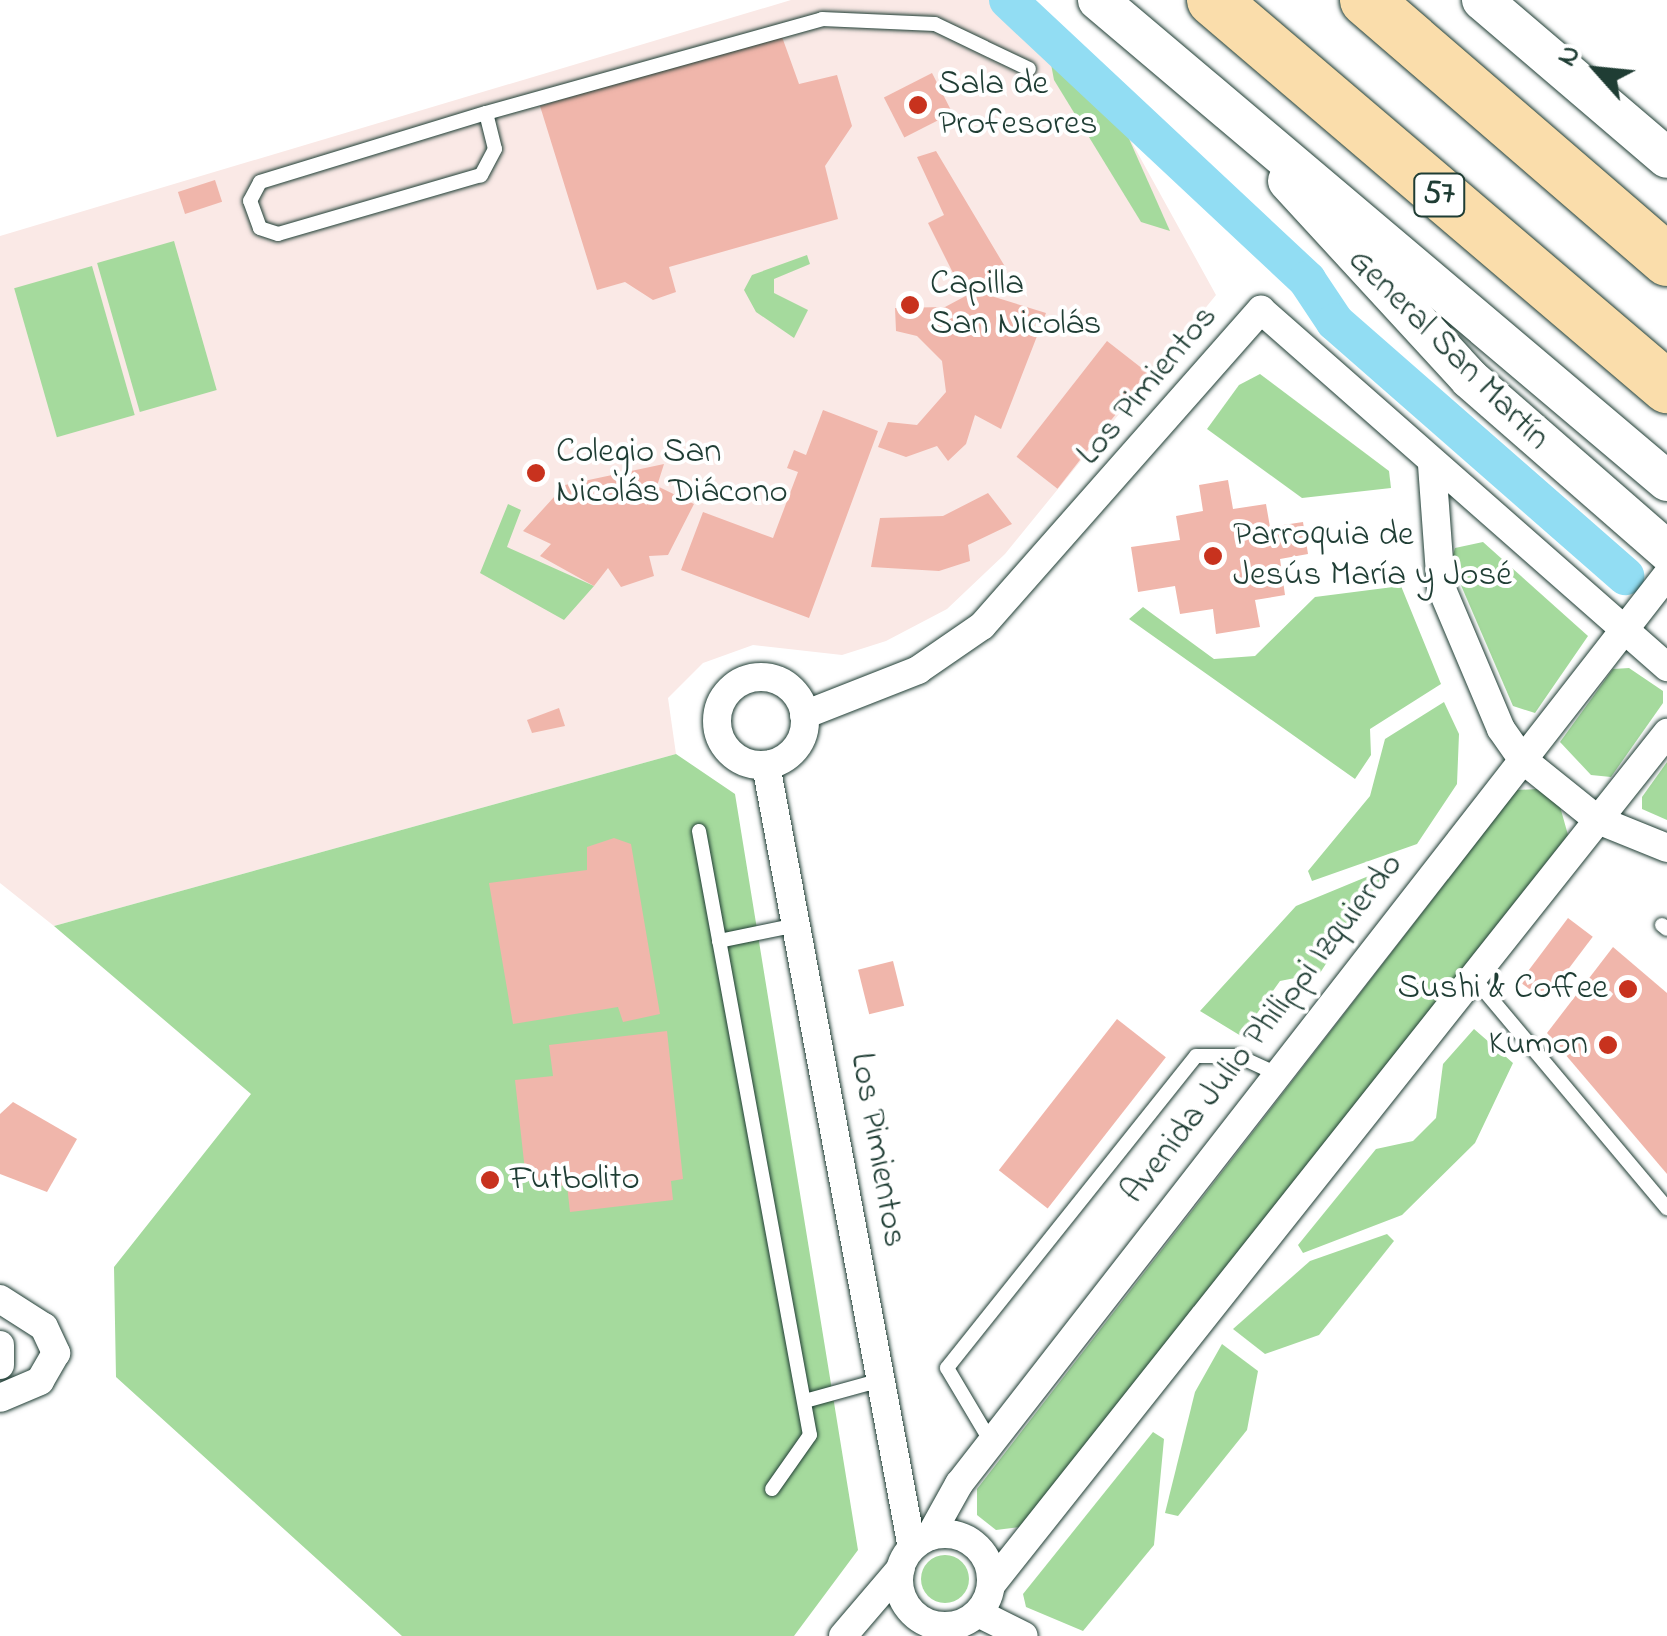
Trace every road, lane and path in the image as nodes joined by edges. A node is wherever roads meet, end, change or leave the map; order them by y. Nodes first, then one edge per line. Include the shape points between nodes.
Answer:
1 (1098, 0) edge
2 (1213, 0) edge
3 (1366, 0) edge
4 (1482, 0) edge
5 (1029, 70) dead end
6 (486, 113) junction
7 (1248, 130) junction
8 (1667, 158) edge
9 (1667, 260) edge
10 (1667, 388) edge
11 (1432, 465) junction
12 (1667, 481) edge
13 (1667, 551) edge
14 (1667, 575) edge
15 (1624, 630) junction
16 (1667, 668) edge
17 (804, 715) junction
18 (1667, 734) edge
19 (1522, 759) junction
20 (766, 765) junction
21 (1598, 820) junction
22 (698, 831) dead end
23 (1667, 848) edge
24 (798, 925) junction
25 (720, 940) junction
26 (1472, 976) junction
27 (1275, 1073) junction
28 (1667, 1208) edge
29 (0, 1299) edge
30 (0, 1344) edge
31 (0, 1365) edge
32 (881, 1380) junction
33 (0, 1398) edge
34 (806, 1401) junction
35 (991, 1442) junction
36 (772, 1489) dead end
37 (914, 1551) junction
38 (991, 1585) junction
39 (962, 1625) edge
40 (843, 1636) edge
41 (1024, 1636) edge

1 - 7 street, General San Martín
2 - 10 highway, 57
3 - 9 highway
4 - 8 street
5 - 6 lane via 934,24 822,19
6 - 6 lane via 260,182 250,201 260,228 278,234 481,175 496,149
7 - 12 street, General San Martín
7 - 13 street, General San Martín via 1420,330
11 - 15 street
11 - 17 street, Los Pimientos via 1262,310 982,626 918,670
11 - 19 street via 1434,547 1452,627
14 - 15 street, Avenida Julio Philippi Izquierdo
15 - 16 street
15 - 19 street, Avenida Julio Philippi Izquierdo
17 - 20 street via 792,753
17 - 20 street via 782,682 755,678 730,690 717,718 725,748
18 - 21 street
19 - 21 street
19 - 27 street, Avenida Julio Philippi Izquierdo
20 - 24 street, Los Pimientos
21 - 23 street
21 - 26 street
22 - 25 lane
24 - 25 lane
24 - 32 street, Los Pimientos
25 - 34 lane
26 - 28 lane
26 - 38 street
27 - 35 street, Avenida Julio Philippi Izquierdo
27 - 35 lane via 1238,1056 1196,1056 947,1368
29 - 33 street via 44,1327 56,1353 40,1381
30 - 31 street
32 - 34 lane
32 - 37 street, Los Pimientos
34 - 36 lane via 810,1435
35 - 37 street, Avenida Julio Philippi Izquierdo
37 - 38 street via 974,1544
37 - 39 street via 900,1590 916,1617
37 - 40 street, Avenida Julio Philippi Izquierdo
38 - 39 street
39 - 41 street

